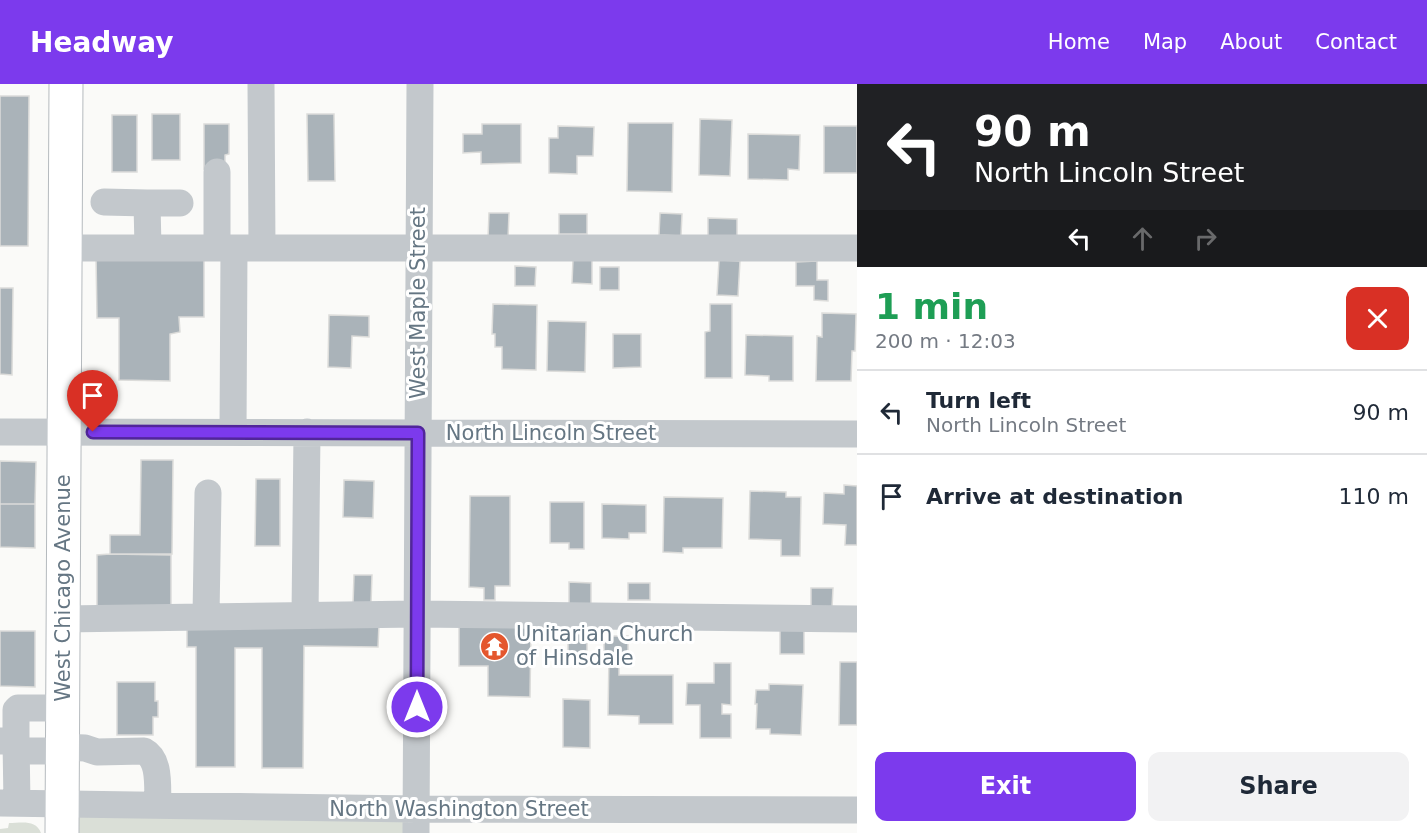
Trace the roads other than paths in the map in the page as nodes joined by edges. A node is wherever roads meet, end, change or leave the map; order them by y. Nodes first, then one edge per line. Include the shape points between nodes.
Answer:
1 (66, 84) edge
2 (261, 84) edge
3 (420, 84) edge
4 (217, 172) dead end
5 (104, 202) dead end
6 (147, 203) junction
7 (180, 203) dead end
8 (65, 248) junction
9 (148, 248) junction
10 (226, 248) junction
11 (262, 248) junction
12 (419, 248) junction
13 (857, 248) edge
14 (0, 432) edge
15 (64, 432) junction
16 (233, 432) junction
17 (307, 432) junction
18 (418, 433) junction
19 (857, 434) edge
20 (208, 493) dead end
21 (417, 614) junction
22 (305, 615) junction
23 (206, 617) junction
24 (63, 619) junction
25 (857, 619) edge
26 (62, 708) junction
27 (10, 745) edge
28 (62, 749) junction
29 (8, 803) edge
30 (158, 805) junction
31 (857, 810) edge
32 (62, 818) edge
33 (416, 821) edge

1 - 8 main road, West Chicago Avenue
2 - 11 street
3 - 12 street, West Maple Street
4 - 10 street
5 - 6 street
6 - 7 street
6 - 9 street
8 - 9 street
8 - 15 main road, West Chicago Avenue
9 - 10 street
10 - 11 street
10 - 16 street
11 - 12 street
12 - 13 street
12 - 18 street, West Maple Street
14 - 15 street, North Lincoln Street
15 - 16 street, North Lincoln Street
15 - 24 main road, West Chicago Avenue
16 - 17 street, North Lincoln Street
17 - 18 street, North Lincoln Street
17 - 22 street
18 - 19 street, North Lincoln Street
18 - 21 street, West Maple Street
20 - 23 street
21 - 22 street
21 - 25 street
21 - 33 street, West Maple Street
22 - 23 street
23 - 24 street
24 - 26 main road, West Chicago Avenue
26 - 27 street via 18,708
26 - 28 main road, West Chicago Avenue
27 - 28 street
27 - 29 street
28 - 30 street via 144,751 151,755
28 - 32 main road, West Chicago Avenue
29 - 32 street, North Washington Street
30 - 32 street, North Washington Street
30 - 33 street, North Washington Street
31 - 33 street, North Washington Street

